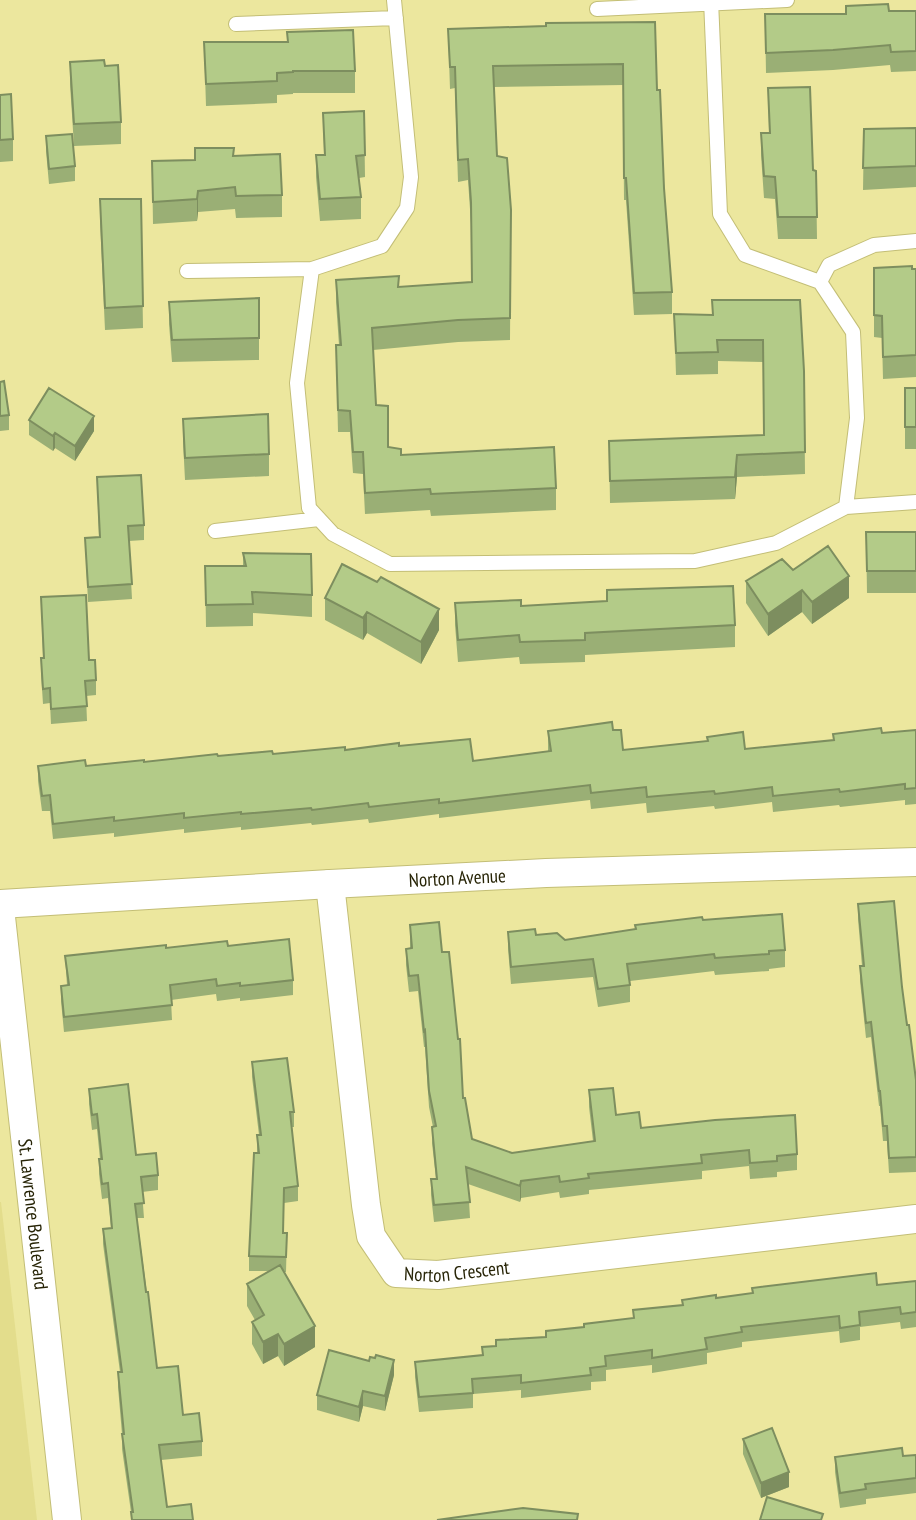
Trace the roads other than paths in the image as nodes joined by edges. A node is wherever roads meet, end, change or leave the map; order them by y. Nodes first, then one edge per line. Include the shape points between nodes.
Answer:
1 (394, 0) edge
2 (787, 0) edge
3 (711, 2) edge
4 (597, 9) dead end
5 (396, 18) junction
6 (236, 24) dead end
7 (916, 242) edge
8 (312, 269) junction
9 (187, 271) dead end
10 (820, 282) junction
11 (916, 502) edge
12 (846, 508) junction
13 (320, 519) junction
14 (215, 531) dead end
15 (916, 862) edge
16 (330, 884) junction
17 (0, 906) edge
18 (916, 1219) edge
19 (67, 1520) edge

1 - 5 lane
2 - 3 lane
3 - 4 lane
3 - 10 lane via 720,214 745,255
5 - 6 lane
5 - 8 lane via 411,177 407,208 382,246
7 - 10 lane via 874,245 829,265
8 - 9 lane
8 - 13 lane via 297,383 309,508
10 - 12 lane via 853,332 857,418
11 - 12 lane
12 - 13 lane via 776,543 695,561 390,564 333,534
13 - 14 lane
15 - 16 street, Norton Avenue
16 - 17 street, Norton Avenue
16 - 18 street, Norton Crescent via 371,1236 396,1273 438,1275
17 - 19 street, St. Lawrence Boulevard

